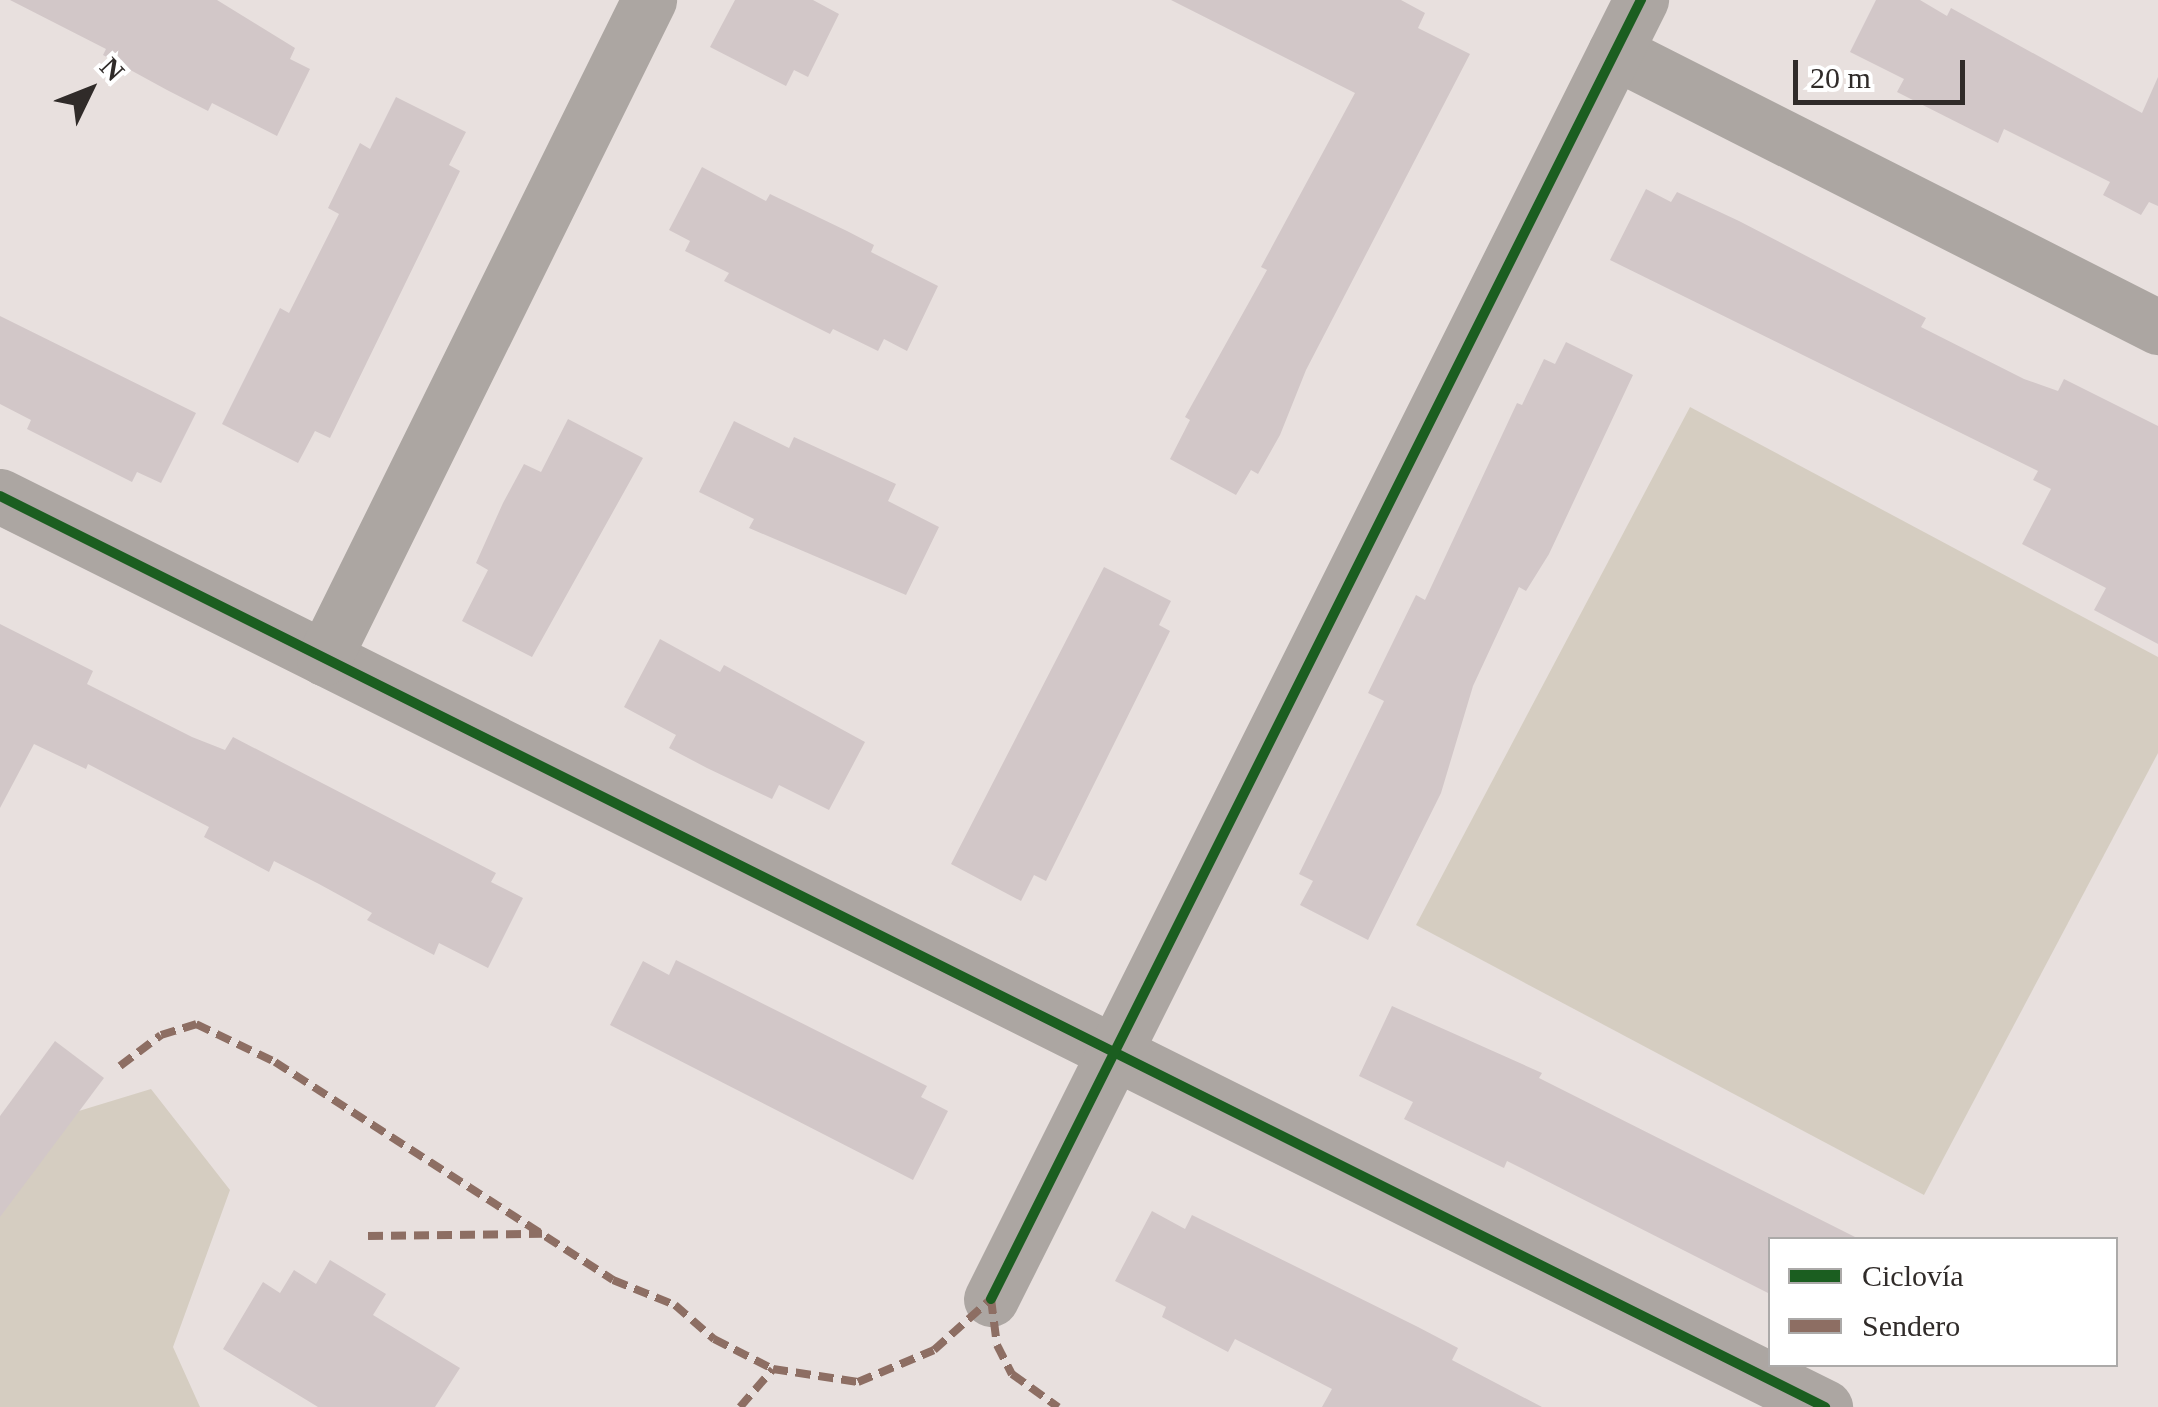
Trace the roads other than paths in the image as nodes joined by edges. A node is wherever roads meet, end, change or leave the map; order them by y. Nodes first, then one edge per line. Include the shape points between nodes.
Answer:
1 (649, 0) edge
2 (1641, 0) edge
3 (1615, 52) junction
4 (2158, 327) edge
5 (0, 496) edge
6 (324, 658) junction
7 (1115, 1052) junction
8 (991, 1299) dead end
9 (1824, 1407) edge

1 - 6 street
2 - 3 street
3 - 4 street
3 - 7 street
5 - 6 street
6 - 7 street
7 - 8 street
7 - 9 street

